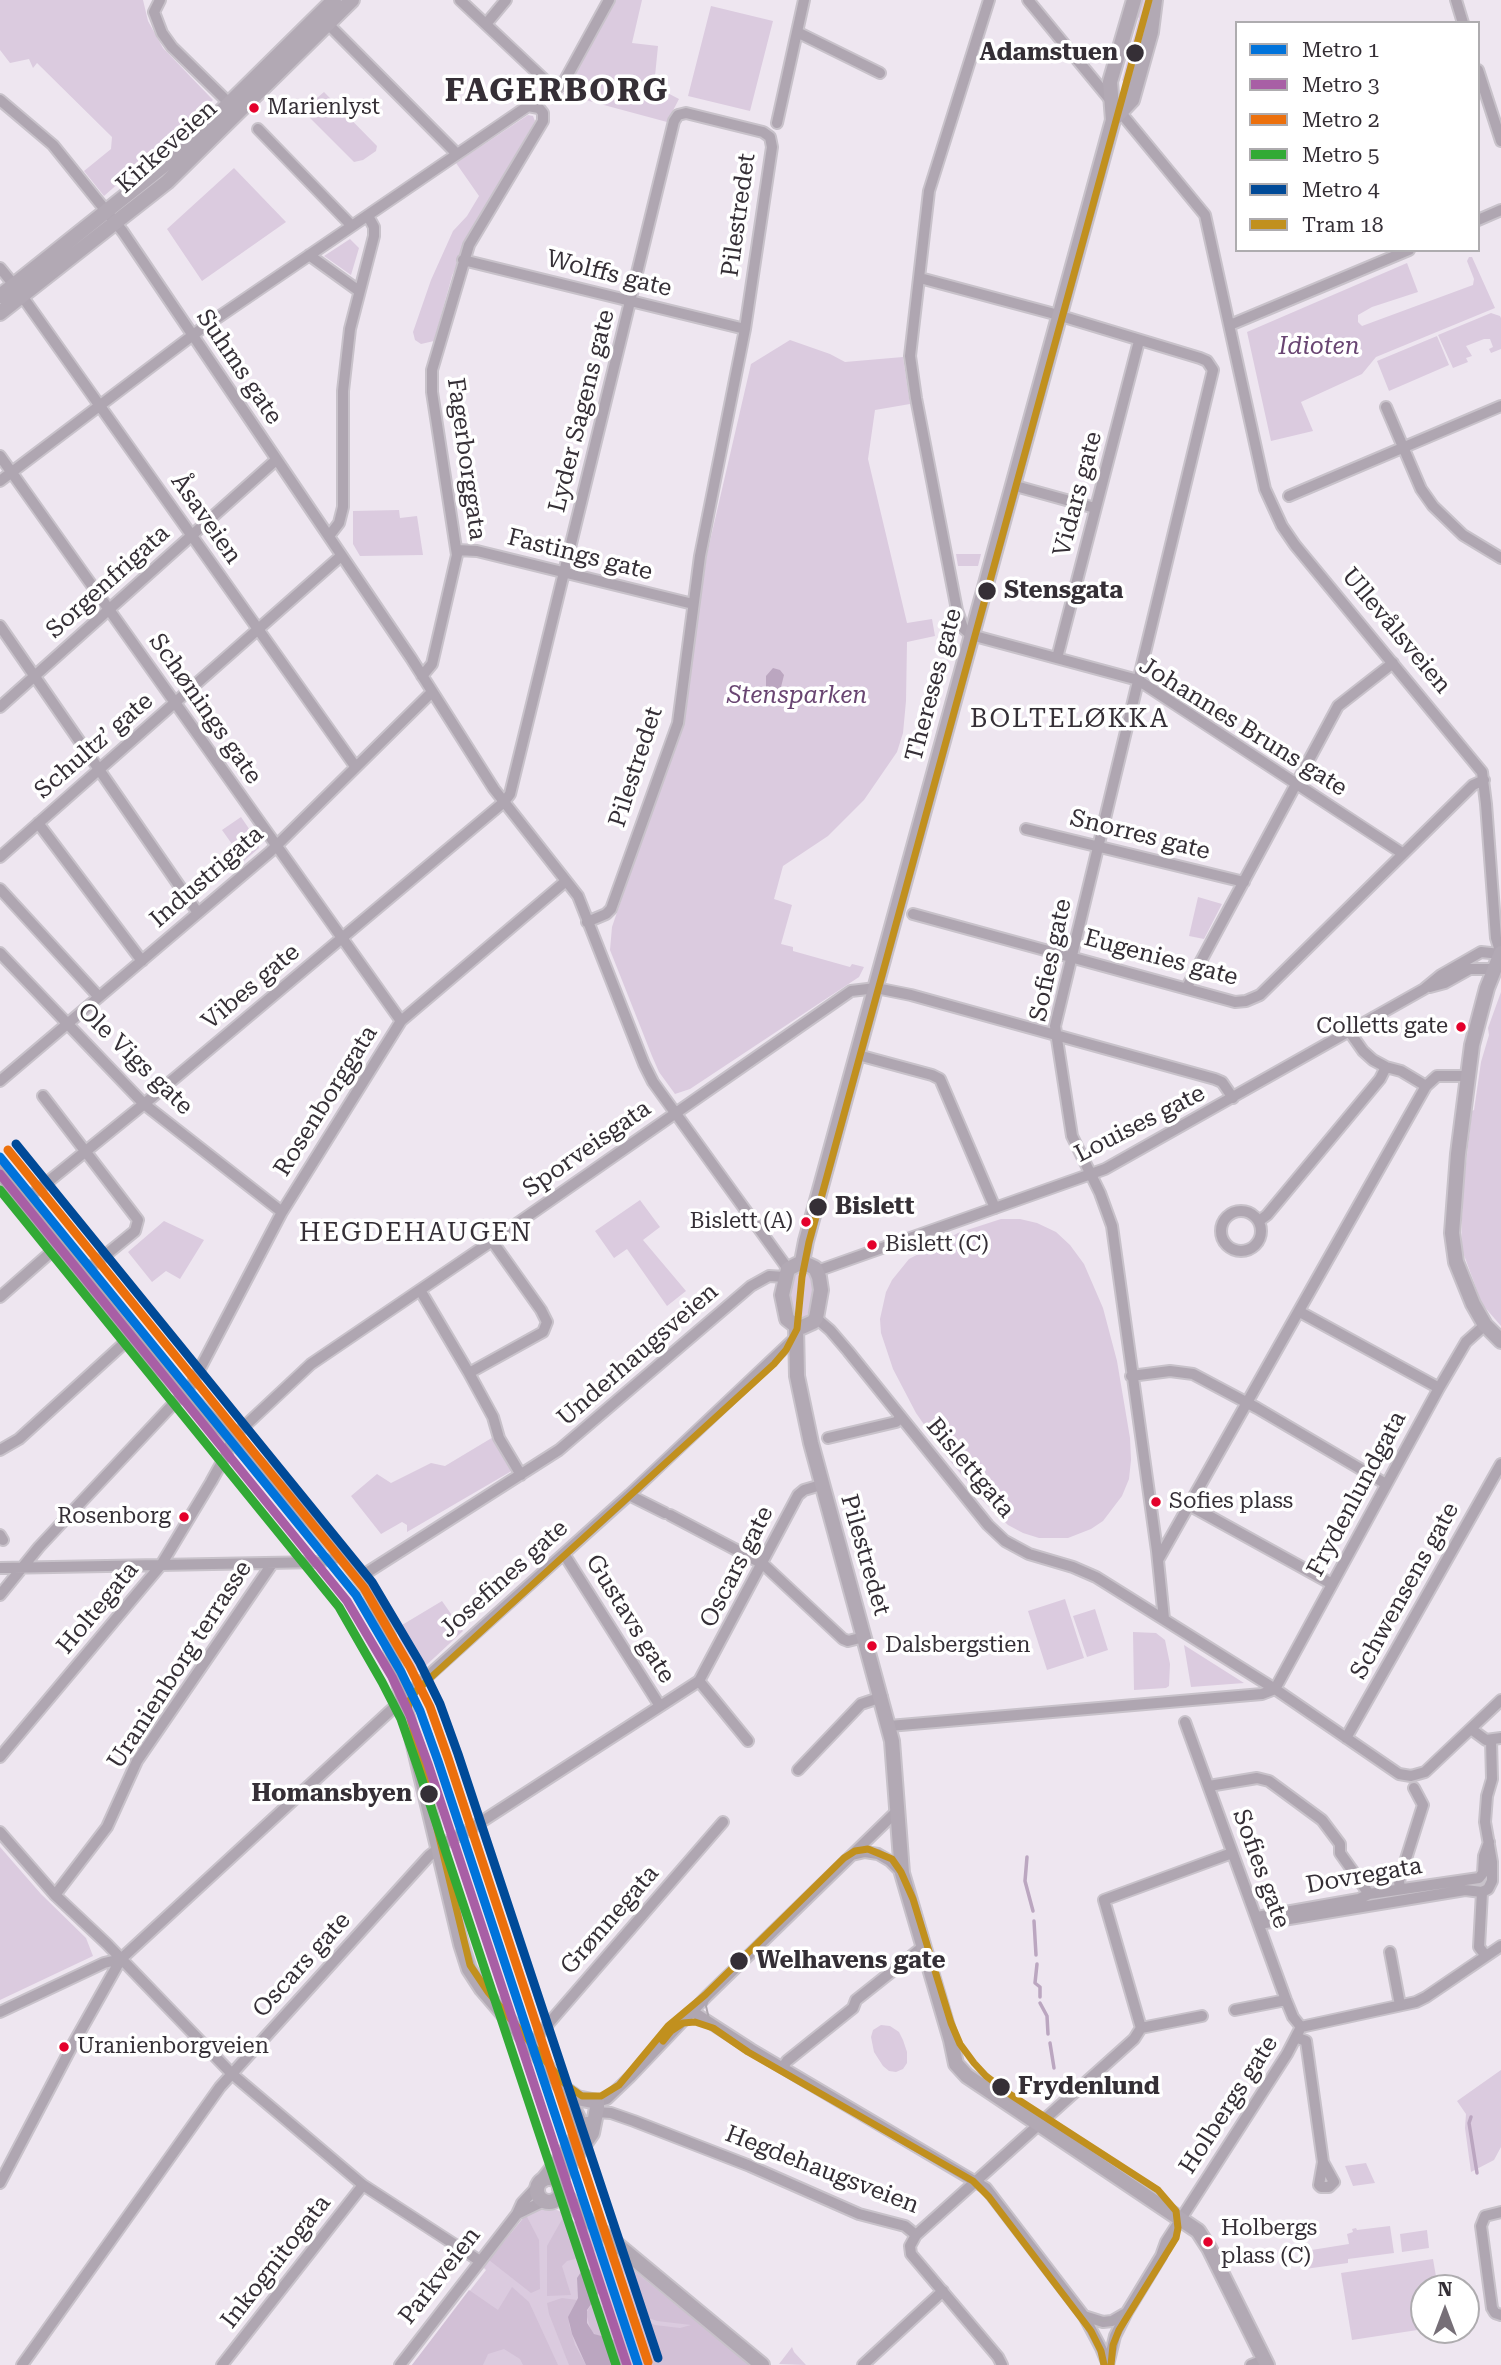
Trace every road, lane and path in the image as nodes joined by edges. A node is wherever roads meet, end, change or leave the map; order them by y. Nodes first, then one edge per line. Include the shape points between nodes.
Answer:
1 (160, 0) edge
2 (334, 0) edge
3 (352, 0) edge
4 (460, 0) edge
5 (506, 0) edge
6 (609, 0) edge
7 (804, 0) edge
8 (989, 0) edge
9 (1028, 0) edge
10 (1134, 0) edge
11 (1154, 0) edge
12 (1456, 0) edge
13 (1462, 21) edge
14 (328, 24) junction
15 (486, 24) junction
16 (797, 32) junction
17 (880, 73) dead end
18 (1480, 76) edge
19 (1111, 99) junction
20 (0, 100) edge
21 (229, 103) junction
22 (1117, 116) junction
23 (777, 123) dead end
24 (258, 129) dead end
25 (763, 132) joint
26 (1501, 141) edge
27 (457, 155) junction
28 (1501, 210) edge
29 (368, 216) junction
30 (111, 218) junction
31 (1480, 219) edge
32 (352, 226) junction
33 (1404, 252) edge
34 (309, 255) junction
35 (463, 260) junction
36 (0, 268) edge
37 (920, 278) junction
38 (18, 291) junction
39 (359, 291) junction
40 (0, 296) edge
41 (631, 301) junction
42 (0, 313) edge
43 (1058, 317) junction
44 (1230, 325) junction
45 (745, 329) junction
46 (193, 335) junction
47 (1139, 341) junction
48 (101, 406) junction
49 (1501, 406) edge
50 (1386, 407) dead end
51 (1402, 448) junction
52 (0, 456) edge
53 (276, 460) junction
54 (11, 472) junction
55 (0, 481) edge
56 (1012, 485) junction
57 (1289, 496) dead end
58 (1096, 509) junction
59 (192, 535) junction
60 (329, 536) junction
61 (457, 551) junction
62 (341, 556) junction
63 (1501, 558) edge
64 (564, 573) junction
65 (693, 604) junction
66 (109, 610) junction
67 (0, 626) edge
68 (257, 628) junction
69 (971, 635) junction
70 (1057, 658) junction
71 (1393, 663) junction
72 (35, 676) junction
73 (422, 676) junction
74 (1138, 680) junction
75 (431, 693) junction
76 (175, 703) junction
77 (0, 707) edge
78 (355, 766) junction
79 (99, 769) junction
80 (1483, 780) junction
81 (1297, 785) junction
82 (504, 802) junction
83 (38, 823) junction
84 (1026, 829) dead end
85 (1097, 845) junction
86 (276, 846) junction
87 (1402, 853) junction
88 (0, 857) edge
89 (566, 881) junction
90 (1244, 882) junction
91 (0, 889) edge
92 (198, 912) junction
93 (913, 914) dead end
94 (587, 922) junction
95 (342, 938) junction
96 (0, 953) edge
97 (1501, 954) edge
98 (1070, 957) junction
99 (142, 961) junction
100 (1494, 969) junction
101 (1187, 987) junction
102 (876, 988) junction
103 (1424, 989) junction
104 (99, 997) junction
105 (401, 1020) junction
106 (68, 1024) junction
107 (1349, 1031) junction
108 (1056, 1036) junction
109 (858, 1055) junction
110 (1386, 1067) junction
111 (1468, 1076) junction
112 (0, 1081) edge
113 (1426, 1086) junction
114 (43, 1096) dead end
115 (1233, 1098) junction
116 (144, 1104) junction
117 (675, 1113) junction
118 (87, 1151) junction
119 (0, 1172) edge
120 (1091, 1175) junction
121 (23, 1202) junction
122 (995, 1208) junction
123 (282, 1212) junction
124 (1259, 1221) dead end
125 (492, 1241) junction
126 (58, 1246) junction
127 (802, 1262) junction
128 (817, 1271) junction
129 (786, 1273) junction
130 (81, 1275) junction
131 (420, 1290) junction
132 (0, 1297) edge
133 (1300, 1312) junction
134 (816, 1318) junction
135 (1485, 1325) junction
136 (795, 1332) junction
137 (131, 1337) junction
138 (1501, 1340) edge
139 (469, 1373) junction
140 (1131, 1376) junction
141 (1439, 1388) junction
142 (185, 1393) junction
143 (1248, 1403) junction
144 (901, 1417) junction
145 (232, 1438) junction
146 (828, 1438) dead end
147 (0, 1450) edge
148 (1501, 1464) edge
149 (521, 1475) junction
150 (1387, 1483) junction
151 (821, 1485) junction
152 (629, 1495) junction
153 (1189, 1506) junction
154 (341, 1554) junction
155 (564, 1554) junction
156 (1158, 1560) junction
157 (272, 1564) junction
158 (763, 1564) junction
159 (161, 1565) junction
160 (23, 1567) junction
161 (0, 1568) edge
162 (358, 1574) junction
163 (1332, 1584) junction
164 (0, 1595) edge
165 (1164, 1619) junction
166 (864, 1637) junction
167 (699, 1681) junction
168 (1275, 1689) junction
169 (881, 1697) junction
170 (403, 1699) junction
171 (1501, 1700) edge
172 (660, 1706) junction
173 (1185, 1722) dead end
174 (889, 1726) junction
175 (1471, 1729) junction
176 (1346, 1738) junction
177 (1496, 1739) edge
178 (748, 1741) dead end
179 (0, 1757) edge
180 (798, 1770) dead end
181 (1209, 1786) junction
182 (1414, 1788) dead end
183 (898, 1810) junction
184 (723, 1822) dead end
185 (0, 1832) edge
186 (1489, 1842) junction
187 (439, 1847) junction
188 (1233, 1853) junction
189 (850, 1856) junction
190 (902, 1873) junction
191 (1400, 1889) junction
192 (1482, 1892) junction
193 (55, 1895) junction
194 (1364, 1897) junction
195 (1258, 1920) junction
196 (924, 1946) junction
197 (1501, 1946) edge
198 (1390, 1952) dead end
199 (1486, 1956) junction
200 (121, 1959) junction
201 (1286, 2000) junction
202 (1400, 2005) junction
203 (1235, 2010) dead end
204 (692, 2011) junction
205 (0, 2012) edge
206 (1202, 2017) dead end
207 (1141, 2028) junction
208 (1299, 2032) junction
209 (530, 2045) junction
210 (783, 2067) junction
211 (232, 2074) junction
212 (563, 2089) junction
213 (596, 2111) junction
214 (1038, 2124) junction
215 (582, 2130) junction
216 (1323, 2162) dead end
217 (977, 2180) junction
218 (0, 2183) edge
219 (540, 2183) junction
220 (363, 2185) junction
221 (559, 2185) junction
222 (547, 2201) junction
223 (1501, 2212) edge
224 (517, 2214) junction
225 (585, 2218) junction
226 (1182, 2218) junction
227 (916, 2235) junction
228 (480, 2262) junction
229 (943, 2291) junction
230 (1127, 2312) junction
231 (1499, 2315) edge
232 (1084, 2316) junction
233 (1261, 2363) edge
234 (22, 2365) edge
235 (222, 2365) edge
236 (400, 2365) edge
237 (762, 2365) edge
238 (863, 2365) edge
239 (1002, 2365) edge
240 (1108, 2365) edge

1 - 21 street via 154,12 162,33
2 - 21 main road, Kirkeveien
3 - 14 main road, Kirkeveien
4 - 15 street
5 - 15 street
6 - 15 street via 559,87 547,82
7 - 16 street, Pilestredet
8 - 37 street via 933,174
9 - 19 street
10 - 19 main road, Thereses gate via 1110,82
11 - 22 main road, Thereses gate via 1151,32 1132,100
12 - 13 street
14 - 27 street
14 - 30 main road, Kirkeveien via 188,162
16 - 17 street
16 - 23 street, Pilestredet
18 - 26 street
19 - 22 main road, Thereses gate
20 - 30 street, Suhms gate via 53,145
21 - 30 main road, Kirkeveien
22 - 43 main road, Thereses gate
22 - 44 street, Ullevålsveien via 1205,215
24 - 32 street
25 - 41 street, Lyder Sagens gate via 686,113 675,117
25 - 45 street, Pilestredet via 772,147
27 - 29 street
27 - 35 street, Fagerborggata via 528,106 541,110 543,121
28 - 31 street
29 - 32 street
29 - 39 street via 374,236
30 - 38 main road, Kirkeveien
30 - 46 street, Suhms gate
32 - 34 street
33 - 44 street
34 - 39 street
34 - 46 street
35 - 41 street, Wolffs gate
35 - 61 street, Fagerborggata via 431,381
36 - 38 street, Åsaveien
37 - 43 street
37 - 69 street via 910,356 914,387 957,610 963,628
38 - 40 main road, Kirkeveien
38 - 42 main road, Kirkeveien
38 - 48 street, Åsaveien
39 - 60 street via 342,391 343,507
41 - 45 street, Wolffs gate
41 - 64 street, Lyder Sagens gate
43 - 47 street
43 - 56 main road, Thereses gate
44 - 71 street, Ullevålsveien via 1271,505 1295,545
45 - 65 street, Pilestredet
46 - 48 street
46 - 53 street, Suhms gate
47 - 58 street, Vidars gate
47 - 74 street, Sofies gate via 1200,358 1213,370
48 - 54 street
48 - 59 street, Åsaveien
49 - 51 street
50 - 51 street
51 - 57 street
51 - 63 street via 1433,506 1463,535
52 - 54 street, Schønings gate
53 - 59 street, Sorgenfrigata
53 - 60 street, Suhms gate
54 - 55 street
54 - 66 street, Schønings gate
56 - 58 street
56 - 69 main road, Thereses gate
58 - 70 street, Vidars gate
59 - 66 street, Sorgenfrigata
59 - 68 street, Åsaveien
60 - 62 street, Suhms gate
61 - 64 street, Fastings gate via 477,551
61 - 73 street, Fagerborggata via 432,664
62 - 68 street, Schultz’ gate
62 - 73 street, Suhms gate
64 - 65 street, Fastings gate
64 - 82 street, Lyder Sagens gate via 514,785
65 - 94 street, Pilestredet via 676,734 611,909
66 - 72 street, Sorgenfrigata
66 - 76 street, Schønings gate
67 - 72 street
68 - 76 street, Schultz’ gate
68 - 78 street, Åsaveien
69 - 70 street, Johannes Bruns gate
69 - 102 main road, Thereses gate
70 - 74 street, Johannes Bruns gate
71 - 80 street, Ullevålsveien via 1475,762
71 - 81 street via 1338,706
72 - 77 street, Sorgenfrigata
72 - 79 street
73 - 75 street
74 - 81 street, Johannes Bruns gate
74 - 85 street, Sofies gate
75 - 78 street, Industrigata
75 - 82 street
76 - 79 street, Schultz’ gate
76 - 86 street, Schønings gate
78 - 86 street, Industrigata
79 - 83 street, Schultz’ gate
79 - 92 street
80 - 87 street, Eugenies gate
80 - 97 street, Ullevålsveien
81 - 87 street, Johannes Bruns gate
81 - 90 street
82 - 89 street
82 - 95 street, Vibes gate
83 - 88 street, Schultz’ gate
83 - 99 street
84 - 85 street, Snorres gate
85 - 90 street, Snorres gate
85 - 98 street, Sofies gate
86 - 92 street, Industrigata
86 - 95 street, Schønings gate
87 - 101 street, Eugenies gate via 1260,995 1235,1002
89 - 94 street via 578,896
89 - 105 street, Rosenborggata
90 - 101 street
91 - 104 street
92 - 99 street, Industrigata
93 - 98 street, Eugenies gate
94 - 117 street via 644,1064
95 - 105 street, Schønings gate
95 - 116 street, Vibes gate
96 - 106 street, Ole Vigs gate
97 - 100 main road
97 - 103 street, Louises gate via 1481,952
98 - 101 street, Eugenies gate
98 - 108 street, Sofies gate
99 - 104 street, Industrigata
100 - 103 street, Louises gate via 1470,969
100 - 111 main road via 1478,1018
102 - 108 street
102 - 109 main road, Thereses gate
102 - 117 street, Sporveisgata via 851,991
103 - 107 street, Louises gate
104 - 106 street, Industrigata
105 - 123 street, Rosenborggata
106 - 112 street, Industrigata
106 - 116 street, Ole Vigs gate
107 - 110 street via 1363,1051
107 - 115 street, Louises gate
108 - 115 street via 1215,1079 1223,1082
108 - 120 street, Sofies gate via 1072,1136
109 - 122 street via 940,1079
109 - 127 main road, Thereses gate
110 - 113 street
110 - 124 street
111 - 113 street via 1437,1076
111 - 135 main road via 1452,1241 1468,1294
113 - 133 street
114 - 118 street
115 - 120 street, Louises gate
116 - 118 street, Vibes gate
116 - 123 street, Ole Vigs gate
117 - 125 street, Sporveisgata
117 - 129 street
118 - 121 street, Vibes gate
118 - 130 street via 137,1215 138,1224
119 - 121 main road
120 - 122 street, Louises gate
120 - 140 street, Sofies gate via 1112,1226
121 - 126 main road
122 - 128 street, Louises gate
123 - 142 street, Rosenborggata
125 - 131 street, Sporveisgata
125 - 139 street via 541,1310 546,1329
126 - 130 main road
126 - 132 street
127 - 128 main road
127 - 129 main road
128 - 134 main road via 821,1290
129 - 136 main road via 784,1311
129 - 149 street, Underhaugsveien via 751,1286 559,1450
130 - 137 main road
131 - 139 street
131 - 145 street, Sporveisgata via 311,1364
133 - 141 street
133 - 143 street
134 - 136 main road
134 - 144 street, Bislettgata
135 - 138 main road
135 - 141 street, Frydenlundgata via 1466,1342
136 - 151 main road, Pilestredet via 797,1376
136 - 152 street, Josefines gate
137 - 142 main road
137 - 147 street via 19,1439
139 - 149 street
140 - 143 street via 1170,1371 1192,1374
140 - 156 street, Sofies gate
141 - 150 street, Frydenlundgata
142 - 145 main road
142 - 160 street, Rosenborggata
143 - 150 street
143 - 153 street
144 - 146 street
144 - 165 street, Bislettgata via 1005,1541 1096,1577
145 - 154 main road
145 - 159 street, Holtegata via 228,1453
148 - 176 street, Schwensens gate
149 - 162 street, Underhaugsveien
150 - 163 street, Frydenlundgata
151 - 158 street, Oscars gate via 798,1495
151 - 166 main road, Pilestredet
152 - 155 street, Josefines gate
152 - 158 street
153 - 156 street
153 - 163 street
154 - 157 street via 324,1561
154 - 162 main road
155 - 170 street, Josefines gate
155 - 172 street, Gustavs gate
156 - 165 street
157 - 159 street
157 - 193 street, Uranienborg terrasse via 137,1761 107,1827
158 - 166 street via 843,1639
158 - 167 street, Oscars gate
159 - 160 street
159 - 179 street, Holtegata
160 - 161 street
160 - 164 street, Rosenborggata
162 - 170 main road via 382,1616
163 - 168 street, Frydenlundgata
165 - 168 street
166 - 169 main road, Pilestredet
167 - 172 street, Oscars gate
167 - 178 street
168 - 174 street via 1262,1694
168 - 176 street
169 - 174 main road, Pilestredet
169 - 180 street via 861,1704
170 - 187 main road
170 - 200 street, Josefines gate
171 - 175 street
172 - 187 street, Oscars gate
173 - 181 street, Sofies gate
174 - 183 main road, Pilestredet
175 - 176 street via 1433,1766 1411,1776 1399,1774
175 - 177 street via 1480,1737
177 - 186 street via 1485,1822
181 - 188 street, Sofies gate
181 - 194 street via 1265,1778 1315,1813 1340,1844 1340,1853
182 - 191 street via 1423,1805
183 - 189 street, Parkveien
183 - 190 main road, Pilestredet
184 - 209 street, Grønnegata
185 - 193 street
186 - 191 street, Dovregata via 1479,1878
186 - 192 street via 1492,1881
187 - 209 main road via 469,1969
187 - 211 street, Oscars gate
188 - 195 street, Sofies gate
188 - 207 street via 1104,1900
189 - 190 street via 878,1854
189 - 204 street, Parkveien
190 - 196 main road, Pilestredet
191 - 194 street, Dovregata
192 - 195 street, Dovregata via 1465,1890
192 - 199 street via 1479,1947
193 - 200 street
194 - 195 street, Dovregata
195 - 201 street, Sofies gate
196 - 210 street
196 - 214 main road, Pilestredet via 951,2040 974,2079
197 - 199 street
198 - 202 street
199 - 202 street via 1426,1997
200 - 205 street, Josefines gate
200 - 211 street
200 - 218 street
201 - 203 street
201 - 208 street, Sofies gate
202 - 208 street
204 - 210 street
204 - 213 street, Parkveien
206 - 207 street
207 - 214 street, Hegdehaugsveien
208 - 216 street, Sofies gate via 1306,2041
208 - 226 street, Holbergs gate
209 - 212 main road
210 - 217 street
211 - 220 street
211 - 234 street, Oscars gate
212 - 213 main road, Hegdehaugsveien
212 - 215 main road
213 - 215 main road, Parkveien
213 - 221 main road, Parkveien via 592,2133
213 - 227 street, Hegdehaugsveien via 634,2121 859,2214 905,2226
214 - 217 street, Hegdehaugsveien
214 - 226 main road, Pilestredet
215 - 219 main road, Parkveien
217 - 227 street, Hegdehaugsveien
217 - 232 street
219 - 221 main road via 552,2179
219 - 222 main road via 537,2194
219 - 224 street, Parkveien
220 - 228 street
220 - 235 street, Inkognitogata
221 - 222 main road via 556,2199
221 - 225 main road
222 - 224 street, Parkveien
222 - 225 main road
223 - 231 street via 1485,2216 1481,2222 1492,2308
224 - 228 street, Parkveien
225 - 237 main road
226 - 230 street, Holbergs gate
226 - 233 main road, Pilestredet via 1209,2248
227 - 229 street via 911,2254
228 - 236 street, Parkveien
229 - 238 street
229 - 239 street
230 - 232 street via 1103,2322
230 - 240 street, Holbergs gate
232 - 240 street

